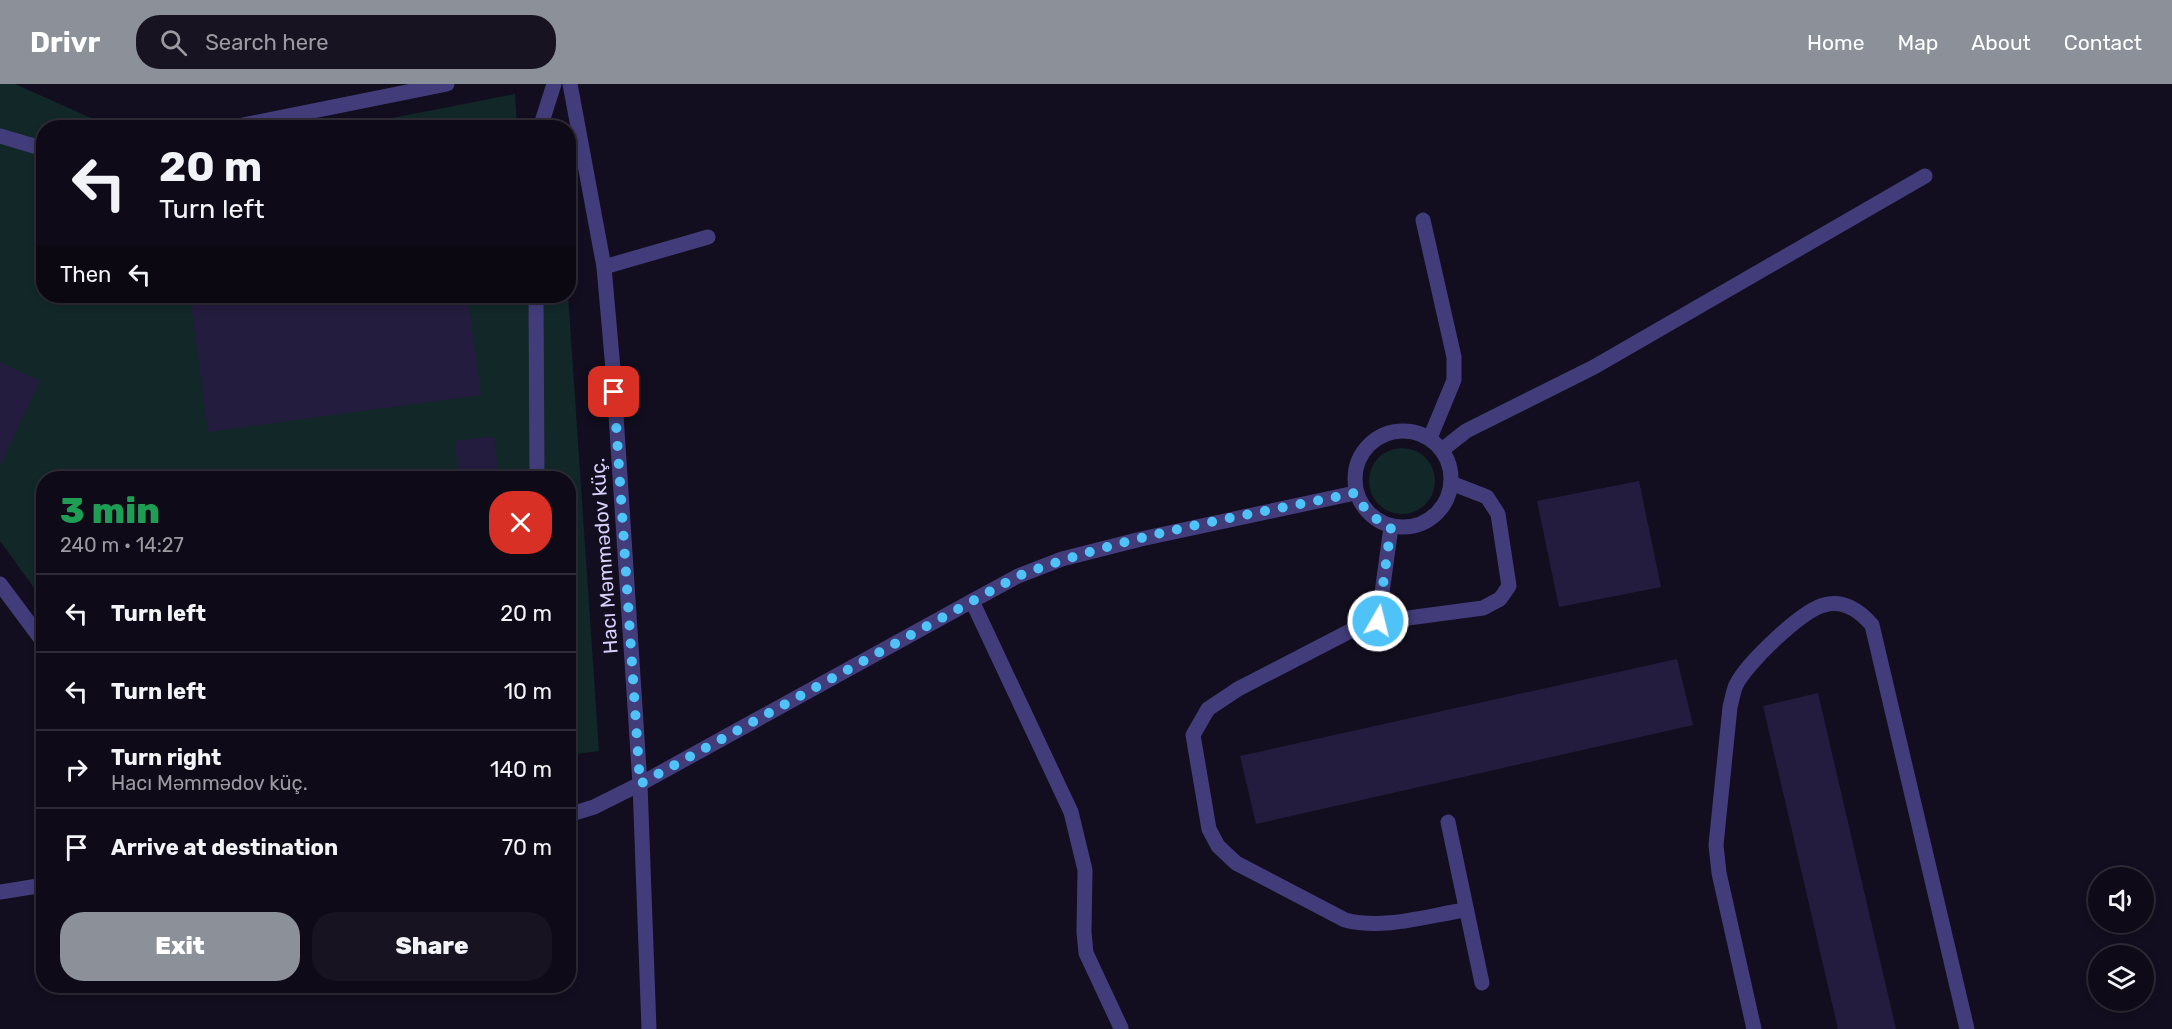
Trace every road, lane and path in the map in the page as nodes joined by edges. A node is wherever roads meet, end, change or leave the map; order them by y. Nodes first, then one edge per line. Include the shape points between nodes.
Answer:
1 (447, 84) edge
2 (554, 84) edge
3 (570, 84) edge
4 (268, 120) edge
5 (543, 120) edge
6 (0, 135) edge
7 (36, 146) edge
8 (1925, 176) dead end
9 (1423, 220) dead end
10 (708, 237) dead end
11 (604, 267) junction
12 (536, 303) edge
13 (1430, 438) junction
14 (1442, 450) junction
15 (537, 471) edge
16 (1451, 483) junction
17 (1355, 493) junction
18 (1391, 527) junction
19 (0, 584) edge
20 (972, 601) junction
21 (1378, 621) junction
22 (36, 632) edge
23 (640, 784) junction
24 (576, 813) edge
25 (1448, 822) dead end
26 (36, 886) edge
27 (0, 892) edge
28 (1465, 910) junction
29 (1482, 982) dead end
30 (1121, 1028) edge
31 (649, 1029) edge
32 (1754, 1029) edge
33 (1967, 1029) edge

1 - 4 street
2 - 5 street
3 - 11 street, Hacı Məmmədov küç.
6 - 7 street
8 - 14 street via 1594,367 1466,431
9 - 13 street via 1454,357 1454,380
10 - 11 street
11 - 23 street, Hacı Məmmədov küç.
12 - 15 street
13 - 14 street
13 - 17 street via 1397,431 1380,436 1358,460
14 - 16 street via 1450,466
16 - 18 street via 1443,506 1424,523 1408,528
16 - 21 street via 1487,497 1498,514 1509,586 1500,599 1483,608
17 - 18 street via 1363,508
17 - 20 street via 1062,559 1018,576
18 - 21 street
19 - 22 street
20 - 23 street
20 - 30 street via 1071,812 1085,870 1086,953
21 - 28 street via 1356,628 1238,689 1208,709 1193,735 1209,828 1218,846 1236,863 1345,920 1364,925
23 - 24 street
23 - 31 street, Hacı Məmmədov küç.
25 - 28 street
26 - 27 street
28 - 29 street
32 - 33 street via 1716,845 1730,708 1735,686 1746,670 1807,613 1825,604 1848,605 1872,625

